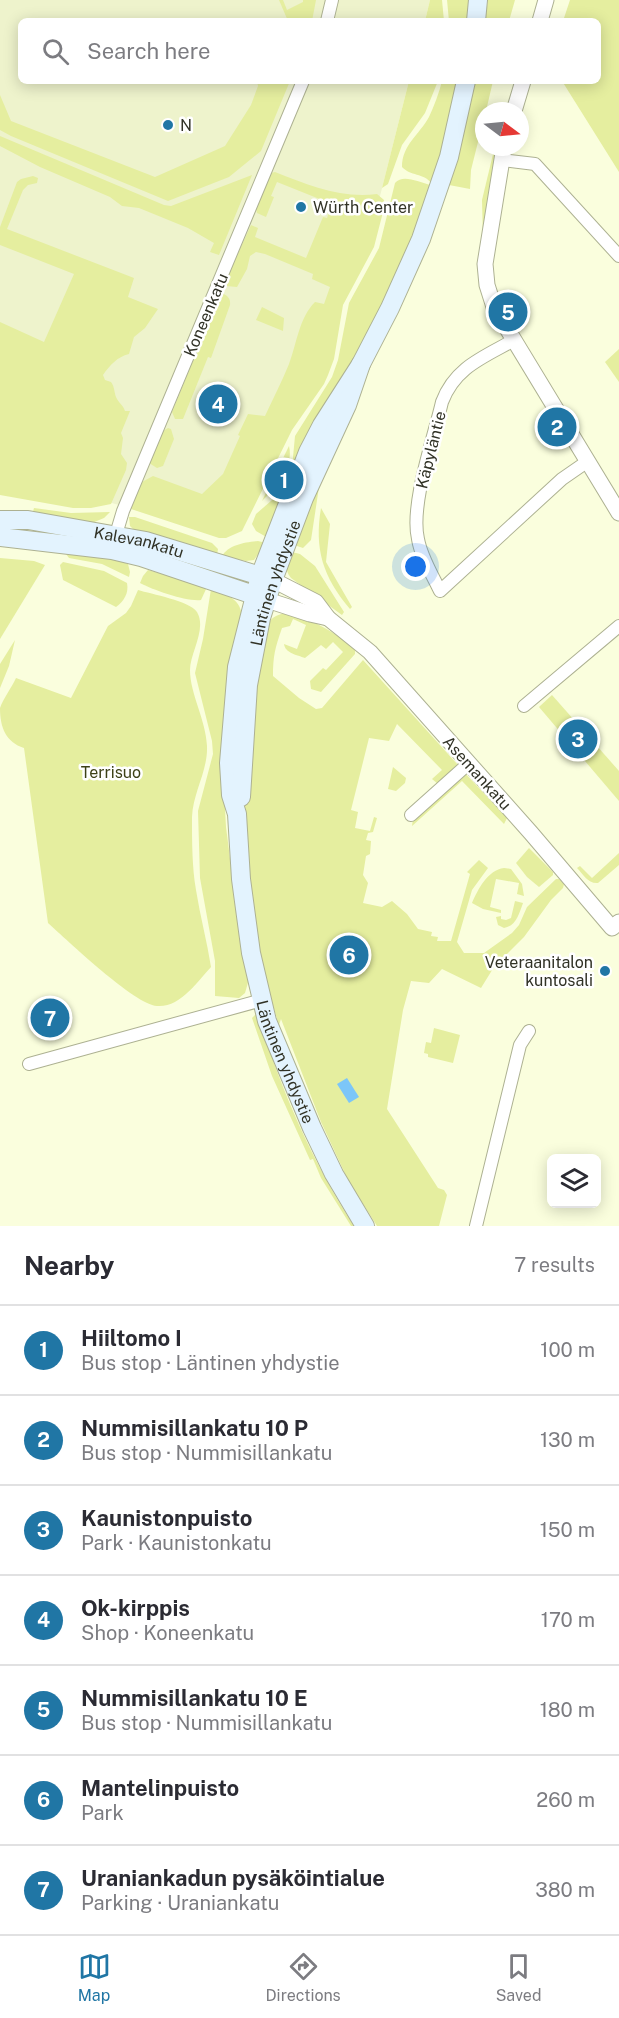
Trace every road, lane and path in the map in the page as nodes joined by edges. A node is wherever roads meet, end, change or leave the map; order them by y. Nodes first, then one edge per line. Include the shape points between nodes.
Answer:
1 (332, 0) edge
2 (478, 0) edge
3 (546, 0) edge
4 (328, 18) edge
5 (476, 18) edge
6 (541, 18) edge
7 (302, 84) edge
8 (465, 84) edge
9 (522, 84) edge
10 (517, 102) edge
11 (502, 156) edge
12 (512, 156) edge
13 (619, 256) edge
14 (514, 340) junction
15 (588, 461) junction
16 (619, 513) edge
17 (0, 520) edge
18 (0, 537) edge
19 (114, 542) junction
20 (267, 578) junction
21 (261, 598) junction
22 (328, 618) junction
23 (619, 626) edge
24 (524, 706) dead end
25 (468, 764) junction
26 (411, 815) dead end
27 (617, 929) edge
28 (262, 1000) junction
29 (529, 1031) dead end
30 (29, 1064) dead end
31 (365, 1226) edge
32 (476, 1226) edge

1 - 4 street
2 - 5 main road
3 - 6 street
7 - 19 street, Koneenkatu via 123,511
8 - 20 main road, Läntinen yhdystie via 429,217 361,364 308,452
9 - 10 street
11 - 14 street via 486,274 494,307
12 - 13 street via 535,164
14 - 15 street
14 - 15 street, Käpyläntie via 455,376 442,402 416,521 418,540 440,591 562,479
15 - 16 street
17 - 19 main road, Kalevankatu via 28,520
18 - 19 main road, Kalevankatu
19 - 20 main road, Kalevankatu via 168,547
19 - 21 main road, Kalevankatu via 141,557
20 - 21 main road, Läntinen yhdystie
20 - 22 street, Asemankatu via 316,602
21 - 22 street, Asemankatu
21 - 28 main road, Läntinen yhdystie via 248,685 242,794 237,814 241,879
22 - 25 street, Asemankatu via 370,652
23 - 24 street
25 - 26 street
25 - 27 street, Asemankatu
28 - 30 street
28 - 31 main road, Läntinen yhdystie via 284,1065 312,1128
29 - 32 street via 520,1045

